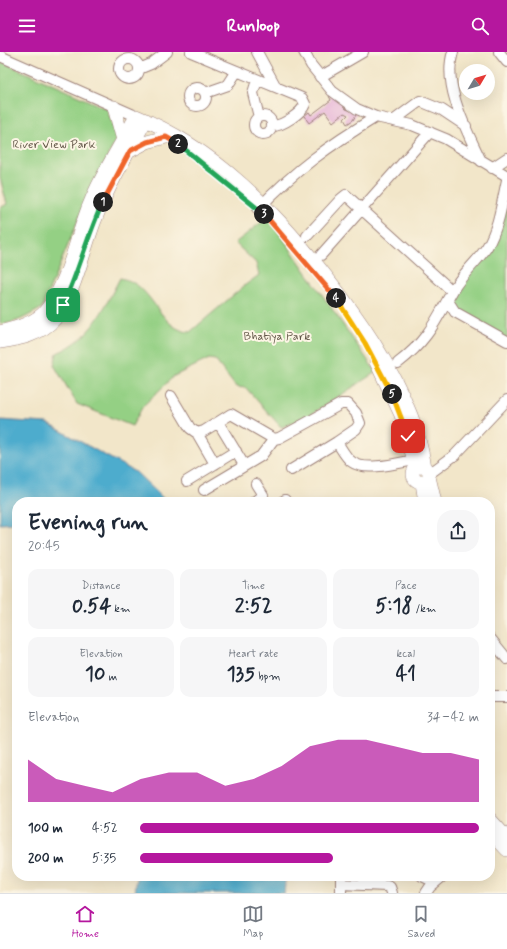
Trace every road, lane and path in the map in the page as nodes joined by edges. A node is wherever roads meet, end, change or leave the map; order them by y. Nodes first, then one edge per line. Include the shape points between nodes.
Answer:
1 (167, 52) edge
2 (191, 52) edge
3 (257, 52) edge
4 (304, 52) edge
5 (362, 52) edge
6 (452, 52) edge
7 (499, 52) edge
8 (126, 55) edge
9 (0, 56) edge
10 (507, 62) edge
11 (139, 69) junction
12 (237, 72) junction
13 (320, 78) junction
14 (257, 80) junction
15 (276, 87) junction
16 (205, 93) dead end
17 (117, 108) junction
18 (376, 116) junction
19 (259, 117) junction
20 (139, 121) junction
21 (393, 121) junction
22 (273, 126) junction
23 (466, 126) junction
24 (430, 132) junction
25 (166, 137) junction
26 (126, 146) junction
27 (507, 158) edge
28 (481, 161) junction
29 (492, 168) junction
30 (507, 176) edge
31 (507, 180) edge
32 (261, 206) junction
33 (361, 208) junction
34 (306, 236) dead end
35 (321, 255) dead end
36 (452, 291) junction
37 (448, 301) junction
38 (0, 332) edge
39 (507, 341) edge
40 (0, 342) edge
41 (398, 363) dead end
42 (172, 396) dead end
43 (507, 400) edge
44 (218, 422) junction
45 (197, 433) junction
46 (274, 439) junction
47 (336, 442) junction
48 (236, 451) junction
49 (215, 464) junction
50 (244, 465) junction
51 (292, 470) dead end
52 (423, 472) junction
53 (187, 481) dead end
54 (256, 484) dead end
55 (204, 490) dead end
56 (260, 497) edge
57 (425, 497) edge
58 (433, 497) edge
59 (495, 644) edge
60 (507, 659) edge
61 (495, 697) edge
62 (507, 697) edge
63 (495, 825) edge
64 (495, 837) edge
65 (507, 838) edge
66 (507, 850) edge
67 (435, 882) edge
68 (341, 884) edge
69 (392, 893) edge
70 (426, 893) edge

1 - 11 street
2 - 12 street
3 - 15 street
4 - 13 street
5 - 13 street
6 - 23 street via 452,85
7 - 10 street
8 - 11 street via 136,62
8 - 11 street via 120,64 122,76 130,79
9 - 17 street
12 - 14 street
12 - 16 street via 228,85
13 - 18 street via 342,100
14 - 15 street
14 - 19 street via 253,93
15 - 22 street via 302,98 305,104 301,110
17 - 20 street
17 - 26 main road
18 - 21 street
18 - 32 street via 323,150
19 - 22 street via 268,117
19 - 22 street via 254,124 257,132 262,135 268,133
20 - 25 main road
20 - 26 main road
20 - 32 main road via 184,139 203,152
21 - 23 street via 420,101 442,110
21 - 24 street
23 - 28 street
24 - 28 street
24 - 33 street
25 - 26 main road
25 - 32 main road
26 - 38 main road via 90,201 57,294 46,312 18,328
26 - 40 main road via 96,216 72,286 55,319 40,331 19,340
27 - 29 street
28 - 29 street
29 - 30 street
31 - 36 street via 492,237
32 - 52 main road via 334,296 365,343 401,415
33 - 34 street via 349,197 343,196
33 - 35 street
33 - 36 street
36 - 37 street
37 - 39 street via 455,312
37 - 41 street via 425,338
42 - 45 street via 190,428
43 - 52 street via 455,456
44 - 45 street
44 - 46 street via 231,414
44 - 48 street
45 - 49 street
46 - 47 street via 341,404 348,404 360,423 356,429
46 - 50 street via 265,452
47 - 51 street
47 - 52 street via 351,462 358,465
48 - 49 street
48 - 50 street
49 - 53 street
50 - 55 street
52 - 57 main road
52 - 58 main road
54 - 56 street via 263,495
59 - 60 street
61 - 62 street
63 - 65 main road
64 - 66 main road
67 - 70 street
68 - 69 street via 387,886

